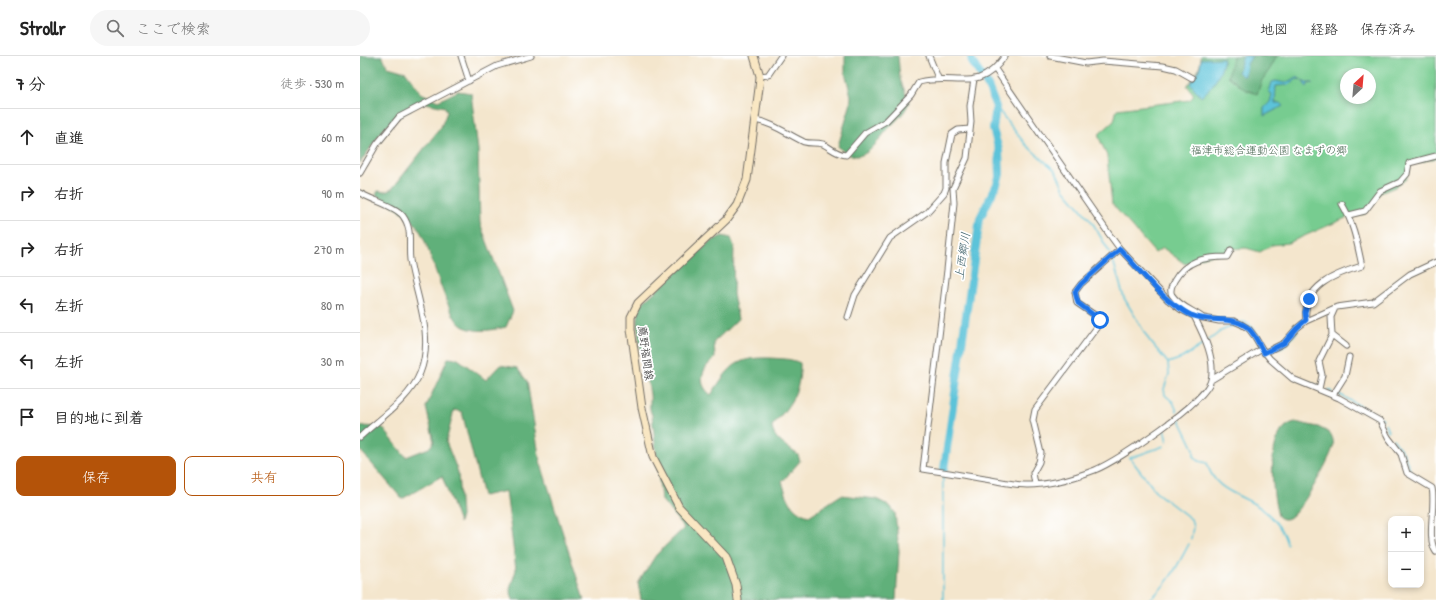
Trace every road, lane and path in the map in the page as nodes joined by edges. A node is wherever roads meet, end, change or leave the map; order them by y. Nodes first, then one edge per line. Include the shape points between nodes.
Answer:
1 (461, 56) edge
2 (531, 56) edge
3 (754, 56) edge
4 (781, 56) edge
5 (929, 56) edge
6 (1005, 56) edge
7 (1050, 56) edge
8 (995, 69) junction
9 (760, 76) junction
10 (938, 78) junction
11 (1192, 78) dead end
12 (975, 79) junction
13 (469, 81) junction
14 (755, 120) junction
15 (970, 129) junction
16 (1436, 156) edge
17 (360, 173) edge
18 (360, 193) edge
19 (1342, 204) dead end
20 (1349, 215) junction
21 (1120, 249) junction
22 (1231, 250) dead end
23 (1436, 262) edge
24 (1335, 308) junction
25 (1194, 316) junction
26 (848, 317) dead end
27 (1205, 318) junction
28 (1306, 320) junction
29 (1332, 335) junction
30 (1346, 346) dead end
31 (1263, 351) junction
32 (1349, 358) dead end
33 (1211, 380) junction
34 (1318, 389) junction
35 (1333, 395) junction
36 (360, 437) edge
37 (1035, 484) junction
38 (1436, 552) edge
39 (738, 600) edge

1 - 13 street
2 - 13 street via 497,66
3 - 9 main road, 薦野福間線
4 - 9 street via 768,75
5 - 10 street
6 - 8 street
7 - 11 street via 1086,63 1159,65 1176,69
8 - 12 street
8 - 21 street
9 - 14 main road, 薦野福間線
10 - 12 street via 953,81
10 - 14 street via 919,82 911,95 886,121 865,133 846,154 820,144 806,142 778,130 769,122
12 - 15 street via 970,106
13 - 17 street via 399,117 377,144
14 - 39 main road, 薦野福間線 via 747,180 734,210 638,303 631,321 642,408 653,457 679,507 726,557 736,585
15 - 26 street via 958,130 952,134 946,163 944,193 928,212 890,238 855,296
15 - 37 street via 967,158 953,188 954,203 947,270 922,469 1016,484
16 - 20 street via 1409,163 1407,174 1400,182 1380,191 1365,211
18 - 36 street via 396,210 406,221 410,233 410,258 422,307 426,340 423,365 415,383
19 - 20 street
20 - 28 street via 1362,266 1327,279 1307,301
21 - 25 street via 1168,300
21 - 37 street via 1075,292 1078,303 1099,318 1100,323 1035,410 1033,420 1041,453 1033,473
22 - 27 street via 1227,257 1207,257 1183,268 1170,288 1176,300
23 - 24 street via 1410,274 1373,302
24 - 28 street
24 - 29 street via 1331,317
25 - 27 street
25 - 33 street via 1209,355
27 - 31 street via 1239,323 1256,337
28 - 31 street via 1284,343
29 - 30 street
29 - 34 street via 1319,361 1322,375
31 - 33 street
31 - 34 street via 1275,365 1293,379
32 - 35 street via 1345,376
33 - 37 street via 1204,392 1183,411 1128,452 1085,474
34 - 35 street
35 - 38 street via 1380,421 1401,454 1408,473 1432,488 1432,545

